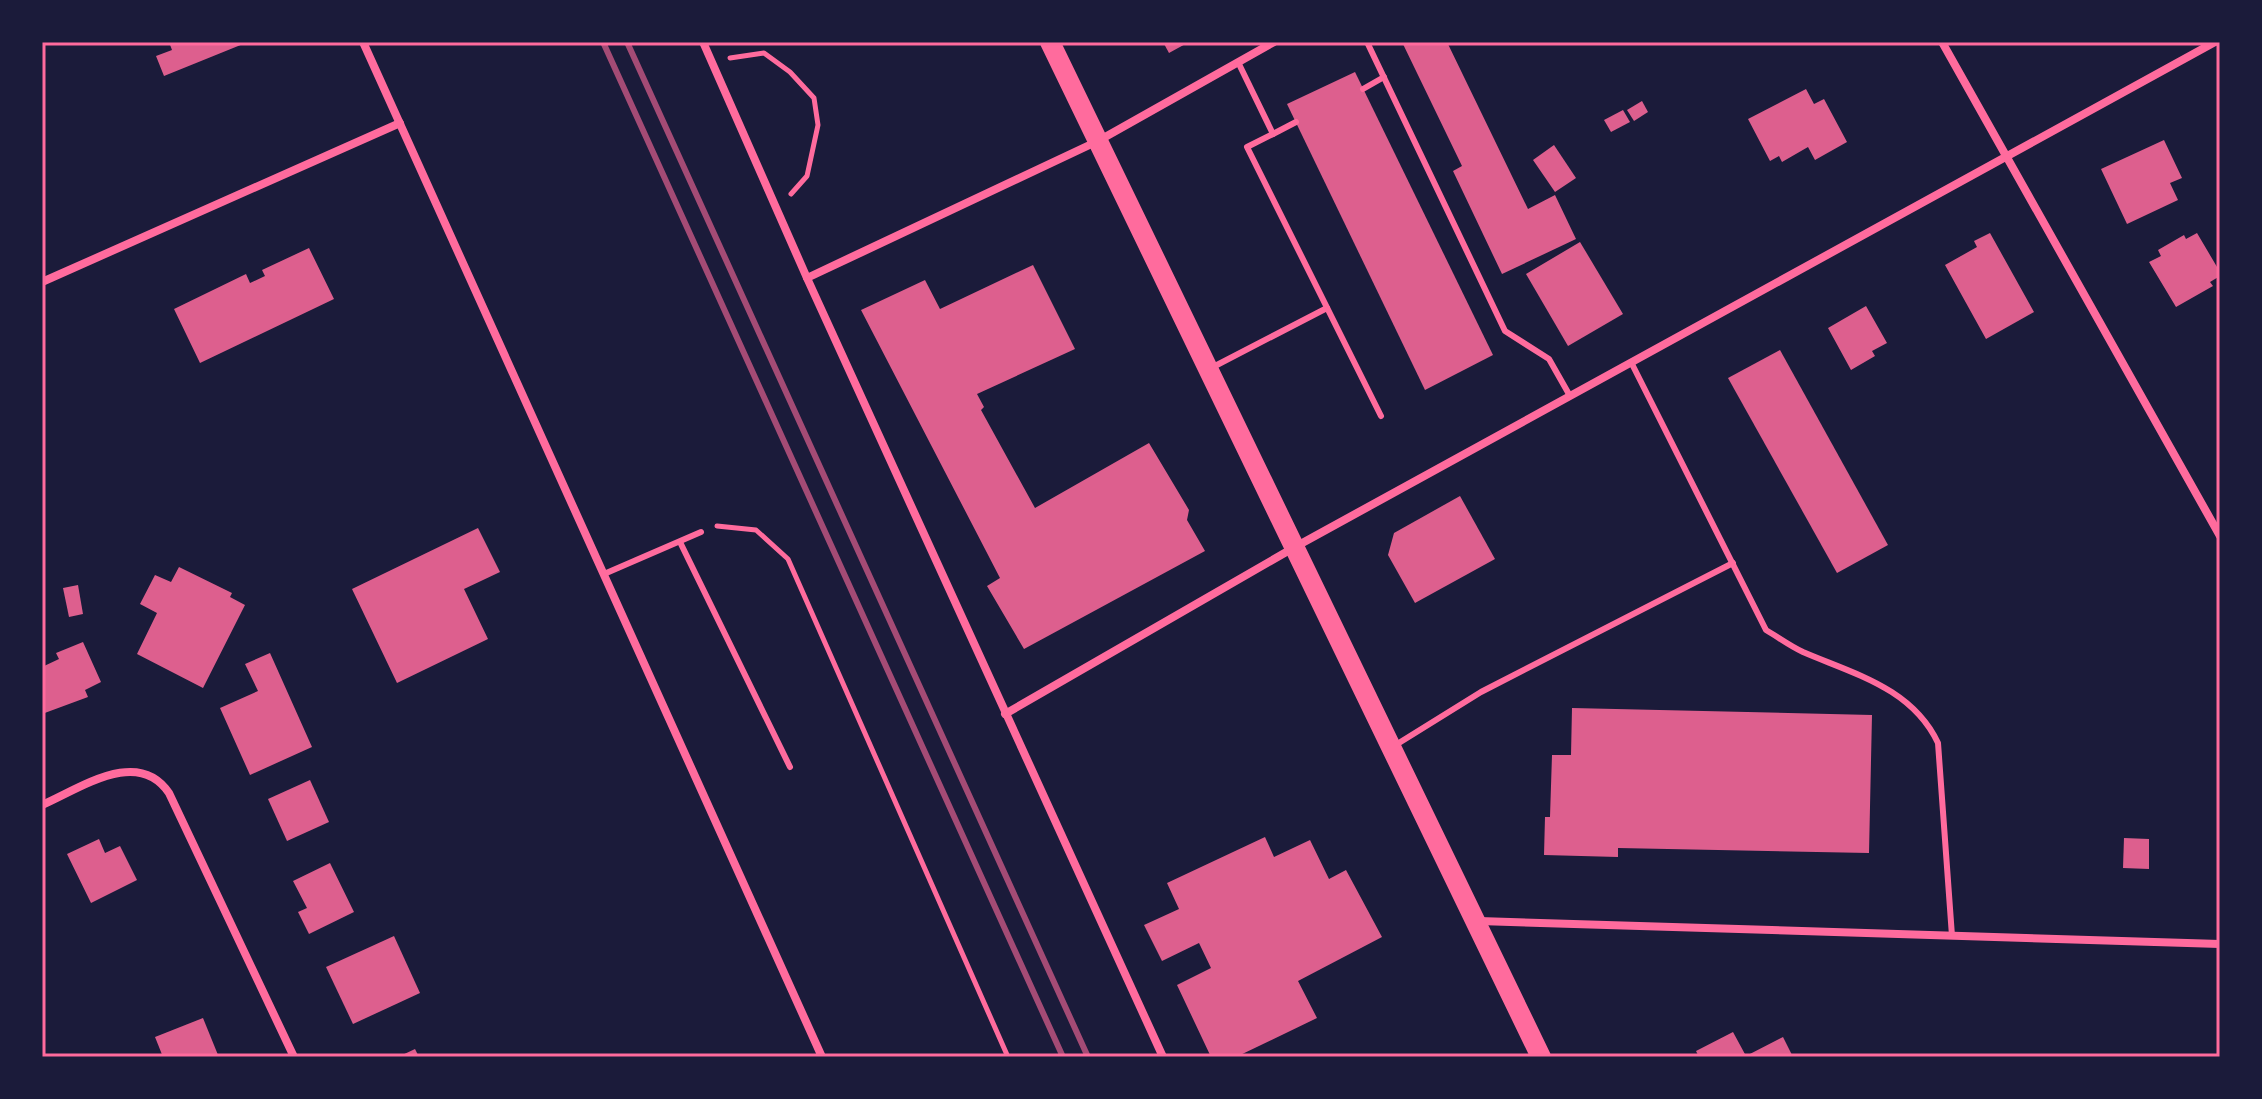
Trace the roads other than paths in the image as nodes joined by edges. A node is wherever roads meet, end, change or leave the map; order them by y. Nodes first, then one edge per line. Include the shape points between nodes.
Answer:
1 (363, 42) edge
2 (703, 42) edge
3 (1050, 42) edge
4 (1274, 42) edge
5 (1367, 42) edge
6 (1942, 42) edge
7 (2215, 42) edge
8 (1238, 62) junction
9 (1384, 77) junction
10 (1363, 89) dead end
11 (1296, 122) dead end
12 (400, 123) junction
13 (1273, 134) junction
14 (1098, 141) junction
15 (2007, 156) junction
16 (807, 278) junction
17 (42, 282) edge
18 (1327, 308) junction
19 (1631, 362) junction
20 (1209, 370) junction
21 (1570, 396) junction
22 (1381, 416) dead end
23 (701, 532) road end
24 (2220, 536) edge
25 (680, 542) junction
26 (1295, 547) junction
27 (1733, 563) junction
28 (604, 574) junction
29 (1005, 714) junction
30 (1391, 748) junction
31 (790, 767) dead end
32 (42, 805) edge
33 (1474, 921) junction
34 (1952, 936) junction
35 (2220, 944) edge
36 (294, 1057) edge
37 (822, 1057) edge
38 (1163, 1057) edge
39 (1541, 1057) edge

1 - 12 street
2 - 16 street
3 - 14 main road
4 - 8 street
5 - 9 lane
6 - 15 street
7 - 15 street
8 - 13 lane
8 - 14 street
9 - 10 lane
9 - 21 lane via 1505,331 1549,359
11 - 13 lane
12 - 17 street
12 - 28 street
13 - 18 lane via 1247,147
14 - 16 street
14 - 20 main road
15 - 19 street
15 - 24 street
16 - 29 street
18 - 20 lane
18 - 22 lane
19 - 21 street
19 - 27 lane
20 - 26 main road
21 - 26 street
23 - 25 lane
25 - 28 lane
25 - 31 lane
26 - 29 street
26 - 30 main road
27 - 30 lane via 1481,692
27 - 34 lane via 1766,630 1800,650 1871,678 1907,702 1931,728 1938,743
28 - 37 street
29 - 38 street
30 - 33 main road
32 - 36 street via 130,770 161,782
33 - 34 street
33 - 39 main road
34 - 35 street

